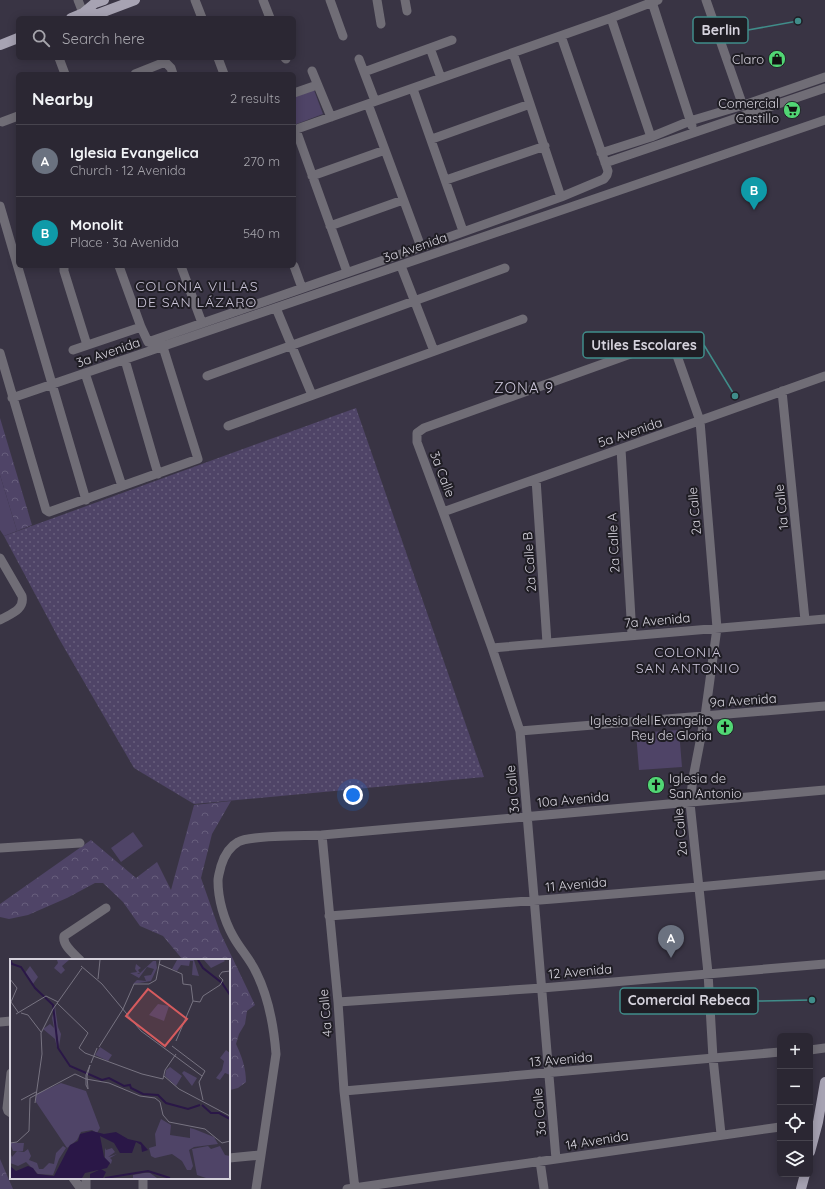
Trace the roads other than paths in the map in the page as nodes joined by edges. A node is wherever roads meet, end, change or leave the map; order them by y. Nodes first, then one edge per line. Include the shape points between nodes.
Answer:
1 (78, 0) edge
2 (104, 0) edge
3 (135, 0) edge
4 (195, 0) edge
5 (263, 0) edge
6 (330, 0) edge
7 (377, 0) edge
8 (405, 0) edge
9 (706, 0) edge
10 (655, 1) edge
11 (406, 11) dead end
12 (82, 13) junction
13 (75, 16) edge
14 (201, 16) edge
15 (269, 16) edge
16 (611, 18) junction
17 (382, 24) dead end
18 (343, 36) dead end
19 (561, 36) junction
20 (16, 39) edge
21 (452, 40) dead end
22 (0, 45) edge
23 (430, 48) junction
24 (513, 53) junction
25 (359, 59) dead end
26 (60, 60) edge
27 (219, 60) edge
28 (312, 71) dead end
29 (64, 72) edge
30 (140, 72) edge
31 (172, 72) edge
32 (223, 72) edge
33 (364, 72) junction
34 (825, 77) edge
35 (441, 78) junction
36 (318, 85) junction
37 (825, 88) edge
38 (413, 89) junction
39 (296, 92) edge
40 (372, 103) junction
41 (530, 104) junction
42 (743, 106) junction
43 (16, 117) edge
44 (331, 117) junction
45 (825, 120) edge
46 (690, 121) junction
47 (2, 122) dead end
48 (296, 130) edge
49 (695, 132) junction
50 (296, 133) edge
51 (651, 137) junction
52 (432, 139) junction
53 (545, 146) junction
54 (385, 150) junction
55 (601, 153) junction
56 (605, 163) junction
57 (312, 176) junction
58 (446, 180) junction
59 (561, 197) junction
60 (403, 200) junction
61 (0, 206) edge
62 (330, 226) junction
63 (3, 227) edge
64 (463, 231) junction
65 (421, 247) junction
66 (400, 266) junction
67 (64, 268) edge
68 (120, 268) edge
69 (185, 268) edge
70 (295, 268) edge
71 (505, 268) dead end
72 (347, 272) junction
73 (302, 288) junction
74 (414, 301) junction
75 (276, 308) junction
76 (524, 319) dead end
77 (202, 323) junction
78 (141, 327) junction
79 (87, 345) junction
80 (291, 346) junction
81 (163, 347) junction
82 (73, 350) dead end
83 (434, 351) junction
84 (0, 353) edge
85 (125, 360) junction
86 (85, 373) junction
87 (207, 376) dead end
88 (825, 376) edge
89 (52, 384) junction
90 (782, 391) junction
91 (312, 396) junction
92 (12, 398) junction
93 (700, 421) junction
94 (228, 426) dead end
95 (417, 433) joint
96 (621, 449) junction
97 (158, 474) junction
98 (536, 479) junction
99 (122, 486) junction
100 (86, 500) junction
101 (443, 512) junction
102 (0, 558) edge
103 (825, 619) edge
104 (0, 620) edge
105 (805, 620) junction
106 (717, 628) junction
107 (632, 636) junction
108 (547, 643) junction
109 (492, 648) junction
110 (825, 706) edge
111 (705, 716) junction
112 (520, 731) junction
113 (825, 790) edge
114 (690, 802) junction
115 (527, 816) junction
116 (322, 835) junction
117 (80, 843) dead end
118 (1, 848) edge
119 (825, 875) edge
120 (698, 888) junction
121 (535, 900) junction
122 (106, 908) dead end
123 (329, 916) junction
124 (79, 959) edge
125 (825, 964) edge
126 (708, 973) junction
127 (542, 988) junction
128 (338, 1002) junction
129 (10, 1021) edge
130 (0, 1022) edge
131 (825, 1048) edge
132 (813, 1050) edge
133 (777, 1052) edge
134 (713, 1058) junction
135 (548, 1073) junction
136 (10, 1082) edge
137 (825, 1082) edge
138 (344, 1091) junction
139 (10, 1112) edge
140 (814, 1122) edge
141 (777, 1127) edge
142 (721, 1134) junction
143 (811, 1141) edge
144 (260, 1155) junction
145 (230, 1158) edge
146 (556, 1159) junction
147 (540, 1161) junction
148 (804, 1177) edge
149 (74, 1179) edge
150 (143, 1179) edge
151 (81, 1189) edge
152 (142, 1189) edge
153 (256, 1189) edge
154 (353, 1189) edge
155 (544, 1189) edge
156 (801, 1189) edge

1 - 12 street
2 - 12 main road
3 - 12 main road via 98,14
4 - 14 street
5 - 15 street
6 - 18 street
7 - 17 street
8 - 11 street
9 - 42 street
10 - 16 street
10 - 46 street
12 - 13 main road
16 - 19 street
16 - 51 street
19 - 24 street
19 - 55 street
20 - 22 main road
21 - 23 street
23 - 33 street
23 - 35 street
24 - 35 street
24 - 41 street
25 - 33 street
26 - 29 street
27 - 32 street
28 - 36 street
30 - 31 street via 165,62
33 - 40 street
34 - 42 street
35 - 38 street
36 - 39 street
36 - 44 street
37 - 49 street
38 - 40 street
38 - 52 street
40 - 44 street
40 - 54 street
41 - 52 street
41 - 53 street
42 - 46 street
43 - 47 street
44 - 48 street
45 - 66 street, 3a Avenida
46 - 49 street
46 - 51 street
49 - 56 street
50 - 57 street
51 - 55 street
52 - 58 street
53 - 58 street
53 - 59 street
54 - 57 street
54 - 60 street
55 - 56 street
56 - 59 street via 608,171 604,179
57 - 62 street
58 - 64 street
59 - 64 street
60 - 62 street
60 - 65 street
61 - 63 street
62 - 72 street
63 - 89 street
64 - 65 street
65 - 72 street
66 - 74 street
66 - 75 street, 3a Avenida
67 - 79 street
68 - 78 street
69 - 77 street
70 - 73 street
71 - 74 street
72 - 73 street
73 - 77 street
74 - 80 street
74 - 83 street
75 - 80 street
75 - 81 street, 3a Avenida
76 - 83 street
77 - 78 street via 148,342
78 - 79 street
79 - 82 street
80 - 87 street
80 - 91 street
81 - 85 street, 3a Avenida
81 - 97 street via 198,459
83 - 91 street
84 - 92 street
85 - 86 street, 3a Avenida
85 - 97 street
86 - 89 street, 3a Avenida
86 - 99 street
88 - 90 street, 5a Avenida
89 - 92 street, 3a Avenida
89 - 100 street
90 - 93 street, 5a Avenida
90 - 105 street, 1a Calle
91 - 94 street
92 - 100 street via 46,510 49,512
93 - 95 street, 2a Calle via 676,350 671,343 664,342 424,428
93 - 96 street, 5a Avenida
93 - 106 street, 2a Calle
95 - 101 street, 3a Calle via 417,442
96 - 98 street, 5a Avenida
96 - 107 street, 2a Calle A
97 - 99 street
98 - 101 street, 5a Avenida
98 - 108 street, 2a Calle B
99 - 100 street
101 - 109 street, 3a Calle
102 - 104 street via 23,601 19,609
103 - 105 street, 7a Avenida
105 - 106 street, 7a Avenida
106 - 107 street, 7a Avenida
106 - 111 street, 2a Calle
107 - 108 street, 7a Avenida
108 - 109 street, 7a Avenida
109 - 112 street, 3a Calle
110 - 111 street, 9a Avenida
111 - 112 street, 9a Avenida
111 - 114 street, 2a Calle
112 - 115 street, 3a Calle
113 - 114 street, 10a Avenida
114 - 115 street, 10a Avenida
114 - 120 street, 2a Calle
115 - 116 street, 10a Avenida
115 - 121 street, 3a Calle
116 - 123 street, 4a Calle
116 - 144 street, 10a Avenida via 238,841 229,848 218,880 226,920 256,973 275,1035 276,1054
117 - 118 street
119 - 120 street, 11 Avenida
120 - 121 street, 11 Avenida
120 - 126 street, 2a Calle
121 - 123 street, 11 Avenida
121 - 127 street, 3a Calle
122 - 124 street via 64,936 65,944
123 - 128 street, 4a Calle
125 - 126 street, 12 Avenida
126 - 127 street, 12 Avenida
126 - 134 street, 2a Calle
127 - 128 street, 12 Avenida
127 - 135 street, 3a Calle
128 - 138 street, 4a Calle
129 - 130 street
131 - 132 street
133 - 134 street, 13 Avenida
134 - 135 street, 13 Avenida
134 - 142 street, 2a Calle
135 - 138 street, 13 Avenida
135 - 146 street, 3a Calle
136 - 139 street via 7,1108
137 - 140 main road
138 - 154 street, 4a Calle
140 - 143 main road
141 - 142 street, 14 Avenida
142 - 146 street, 14 Avenida
144 - 145 street
144 - 153 street
146 - 147 street, 14 Avenida
147 - 154 street, 14 Avenida
147 - 155 street
148 - 156 main road
149 - 151 street
150 - 152 street

